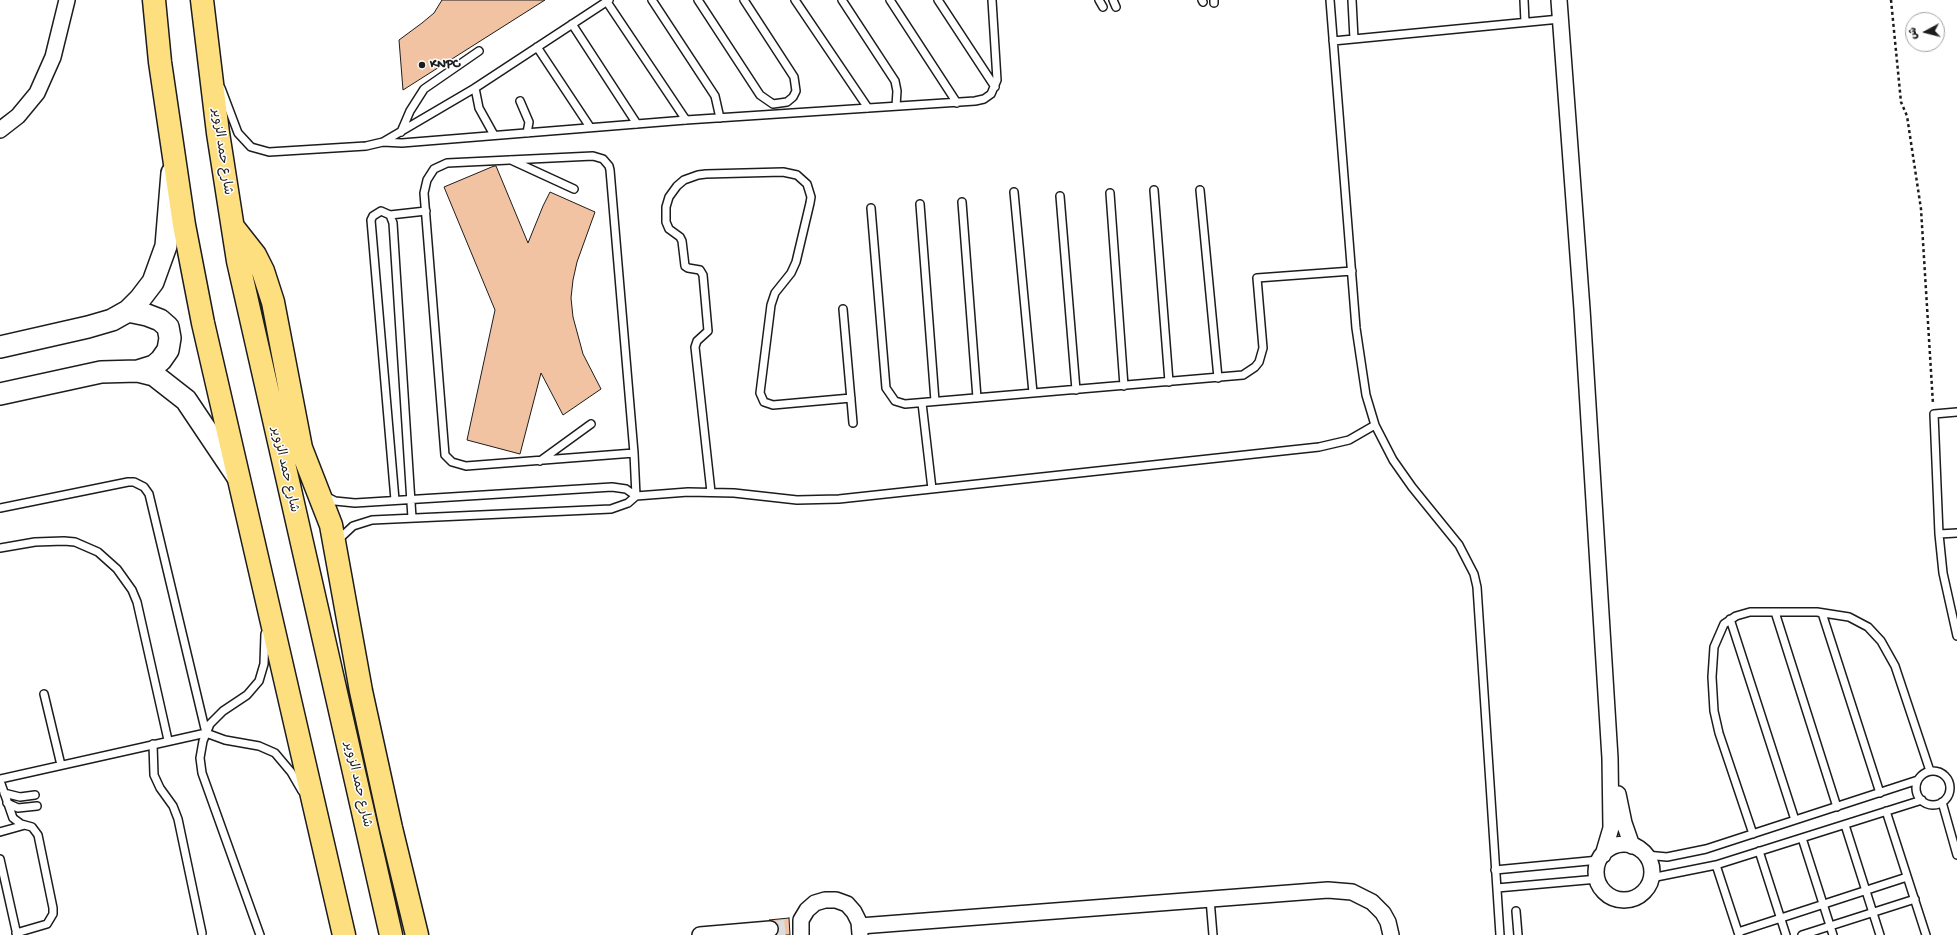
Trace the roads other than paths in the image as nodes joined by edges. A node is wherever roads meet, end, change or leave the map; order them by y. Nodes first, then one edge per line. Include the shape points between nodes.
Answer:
1 (67, 0) edge
2 (154, 0) edge
3 (202, 0) edge
4 (652, 0) edge
5 (698, 0) edge
6 (744, 0) edge
7 (795, 0) edge
8 (842, 0) edge
9 (890, 0) edge
10 (938, 0) edge
11 (992, 0) edge
12 (1099, 0) edge
13 (1330, 0) edge
14 (1352, 0) edge
15 (1524, 0) edge
16 (1559, 0) edge
17 (608, 1) edge
18 (1103, 7) dead end
19 (1560, 19) junction
20 (1525, 22) junction
21 (204, 24) junction
22 (572, 24) junction
23 (1354, 39) junction
24 (1333, 41) junction
25 (537, 47) junction
26 (480, 52) dead end
27 (475, 88) junction
28 (995, 88) junction
29 (520, 101) dead end
30 (957, 103) junction
31 (896, 106) junction
32 (868, 108) junction
33 (720, 118) junction
34 (686, 120) junction
35 (637, 124) junction
36 (590, 127) junction
37 (0, 130) edge
38 (401, 132) junction
39 (527, 133) junction
40 (494, 135) junction
41 (383, 142) junction
42 (173, 150) junction
43 (511, 160) junction
44 (574, 189) dead end
45 (1154, 190) dead end
46 (1200, 190) dead end
47 (1014, 192) dead end
48 (1110, 193) dead end
49 (1060, 196) dead end
50 (962, 202) dead end
51 (920, 204) dead end
52 (871, 208) dead end
53 (426, 211) junction
54 (390, 215) junction
55 (232, 226) junction
56 (1352, 271) junction
57 (843, 309) dead end
58 (128, 311) junction
59 (0, 347) edge
60 (138, 371) junction
61 (1218, 378) junction
62 (1169, 382) junction
63 (1124, 386) junction
64 (1076, 390) junction
65 (1033, 393) junction
66 (0, 394) edge
67 (851, 398) junction
68 (977, 398) junction
69 (935, 401) junction
70 (922, 403) junction
71 (1957, 412) edge
72 (592, 424) dead end
73 (853, 424) dead end
74 (1376, 425) junction
75 (634, 453) junction
76 (540, 461) junction
77 (237, 476) junction
78 (932, 489) junction
79 (711, 492) junction
80 (320, 494) junction
81 (636, 496) junction
82 (411, 499) junction
83 (395, 500) junction
84 (0, 508) edge
85 (412, 518) junction
86 (1957, 532) edge
87 (1938, 534) junction
88 (335, 544) junction
89 (0, 548) edge
90 (264, 594) junction
91 (1775, 612) junction
92 (1822, 613) junction
93 (1730, 619) junction
94 (1957, 636) edge
95 (44, 694) dead end
96 (206, 733) junction
97 (168, 740) junction
98 (154, 744) junction
99 (1610, 758) junction
100 (61, 765) junction
101 (1930, 772) junction
102 (0, 780) edge
103 (1918, 780) junction
104 (4, 793) junction
105 (1880, 793) junction
106 (35, 795) dead end
107 (1922, 800) junction
108 (1942, 802) junction
109 (7, 803) junction
110 (37, 806) dead end
111 (1837, 807) junction
112 (1886, 811) junction
113 (1795, 820) junction
114 (25, 825) junction
115 (1845, 825) junction
116 (0, 832) edge
117 (1753, 834) junction
118 (320, 835) junction
119 (1802, 838) junction
120 (1632, 846) junction
121 (1759, 851) junction
122 (1646, 855) junction
123 (1957, 855) edge
124 (1601, 857) junction
125 (0, 859) edge
126 (1716, 865) junction
127 (1495, 870) junction
128 (1652, 878) junction
129 (1908, 878) junction
130 (1598, 879) junction
131 (1496, 888) junction
132 (1866, 891) junction
133 (1210, 899) junction
134 (1915, 899) junction
135 (1824, 905) junction
136 (1516, 911) dead end
137 (1873, 912) junction
138 (1781, 918) junction
139 (1830, 926) junction
140 (797, 927) edge
141 (770, 929) tunnel mouth
142 (860, 931) edge
143 (418, 932) edge
144 (202, 933) dead end
145 (17, 934) edge
146 (1739, 934) edge
147 (260, 935) edge
148 (344, 935) edge
149 (391, 935) edge
150 (700, 935) edge
151 (1213, 935) edge
152 (1391, 935) edge
153 (1500, 935) edge
154 (1518, 935) edge
155 (1786, 935) edge
156 (1802, 935) edge
157 (1833, 935) edge
158 (1880, 935) edge
159 (1926, 935) edge

1 - 37 street via 53,57 37,93 18,116
2 - 42 main road
3 - 21 main road, شارع حمد الزوير
4 - 33 lane via 715,96
5 - 6 lane via 760,95 773,104 787,102 796,91 794,77
7 - 32 lane
8 - 31 lane via 895,81
9 - 30 lane
10 - 28 lane
11 - 28 lane via 997,73
12 - 18 lane
13 - 24 lane
14 - 23 lane
15 - 20 lane
16 - 19 street
17 - 22 lane
17 - 34 lane
19 - 20 lane
19 - 99 street via 1582,309
20 - 23 lane
21 - 41 lane via 221,86 238,133 251,147 269,152 283,152
21 - 55 main road, شارع حمد الزوير
22 - 25 lane
22 - 35 lane
23 - 24 lane
24 - 56 lane
25 - 27 lane
25 - 36 lane
26 - 38 lane via 424,89
27 - 38 lane
27 - 40 lane via 479,108
28 - 30 lane via 984,99
29 - 39 lane via 528,122
30 - 31 lane
31 - 32 lane
32 - 33 lane
33 - 34 lane
34 - 35 lane
35 - 36 lane
36 - 39 lane
38 - 41 lane
39 - 40 lane
40 - 41 lane via 402,143
42 - 58 main road via 166,246 152,282
42 - 77 main road via 200,308
43 - 44 lane
43 - 53 lane via 447,163 434,169 426,180
43 - 75 lane via 593,156 603,159 609,166
45 - 62 lane
46 - 61 lane
47 - 65 lane
48 - 63 lane
49 - 64 lane
50 - 68 lane
51 - 69 lane
52 - 70 lane via 886,388 891,397 900,403
53 - 54 lane
53 - 76 lane via 445,455 461,466
54 - 82 lane via 393,224
54 - 83 lane via 386,212 377,212 372,220
55 - 80 main road via 255,255 269,287 301,448
55 - 149 main road, شارع حمد الزوير via 252,329
56 - 61 lane via 1257,278 1262,355 1249,372
56 - 74 lane via 1362,370 1366,395
57 - 67 lane
58 - 59 main road via 112,320 88,327
58 - 60 main road via 160,320 168,328 170,338 168,350 161,360 154,366
60 - 66 main road via 101,372
60 - 77 main road via 154,375 186,400
61 - 62 lane
62 - 63 lane
63 - 64 lane
64 - 65 lane
65 - 68 lane
67 - 73 lane
67 - 79 lane via 773,405 764,402 760,393 771,306 775,293 792,273 796,262 811,197 807,184 797,175 782,172 706,174 684,180 669,197 666,222 669,230 682,241 685,266 700,270 703,275 708,331 697,341 695,347
68 - 69 lane
69 - 70 lane
70 - 78 lane
71 - 87 lane via 1934,414
72 - 76 lane
74 - 78 lane via 1349,440 1319,447
74 - 127 lane via 1393,460 1459,545 1474,574 1477,587
75 - 76 lane
75 - 81 lane
77 - 90 main road
78 - 79 lane via 818,500
79 - 81 lane
80 - 83 lane via 345,503
80 - 88 main road
81 - 82 lane via 626,489 612,487
81 - 85 lane via 628,503 611,509
82 - 83 lane
82 - 85 lane
84 - 96 lane via 128,482 144,487 149,494
85 - 88 lane via 362,522 345,532
86 - 87 lane
87 - 94 lane via 1943,573
88 - 143 main road via 361,691 391,828
89 - 97 lane via 50,540 75,542 98,552 117,569 137,602
90 - 96 lane via 266,650 259,681 247,695 216,717
90 - 118 main road
91 - 92 lane
91 - 93 lane via 1750,612
91 - 111 lane
92 - 101 lane via 1839,614 1859,621 1881,641 1895,666
92 - 105 lane
93 - 113 lane
93 - 117 lane via 1721,629 1714,647 1714,711
95 - 100 lane
96 - 97 lane
96 - 118 lane via 225,740 259,746 275,753 299,784
96 - 147 lane via 201,750 202,773
97 - 98 lane
98 - 100 lane
98 - 144 lane via 154,775 176,812
99 - 120 street via 1624,823
99 - 124 street via 1611,828
100 - 102 lane
101 - 103 lane
101 - 108 lane via 1939,772 1948,781 1949,793
102 - 104 lane
103 - 105 lane
103 - 107 lane via 1916,792
104 - 106 lane via 20,797
104 - 109 lane
105 - 111 lane
107 - 108 lane via 1930,805
107 - 112 lane
108 - 123 lane
109 - 110 lane via 18,808
109 - 114 lane via 16,822
111 - 113 lane
112 - 115 lane
112 - 129 lane
113 - 117 lane
114 - 116 lane
114 - 145 lane via 32,827 38,835 53,914 43,926
115 - 119 lane
115 - 132 lane
117 - 122 lane via 1706,850 1678,856
118 - 148 main road
119 - 121 lane
119 - 135 lane
120 - 122 street
120 - 124 street via 1613,846
121 - 126 lane
121 - 138 lane
122 - 128 street via 1652,869
124 - 127 lane
124 - 130 street via 1597,866
125 - 145 lane
126 - 128 lane
126 - 146 lane
127 - 131 lane
128 - 130 street via 1643,892 1627,899 1611,896 1604,891
129 - 132 lane
129 - 134 lane
130 - 131 lane
131 - 153 lane
132 - 135 lane
132 - 137 lane
133 - 142 street
133 - 151 lane
133 - 152 street via 1328,890 1352,892 1378,907 1388,922
134 - 137 lane
134 - 159 lane
135 - 138 lane
135 - 139 lane
136 - 154 lane
137 - 139 lane
137 - 158 lane
138 - 146 lane
138 - 155 lane
139 - 156 lane
139 - 157 lane
140 - 142 street via 807,910 815,903 836,900 847,904 854,912
141 - 150 street

